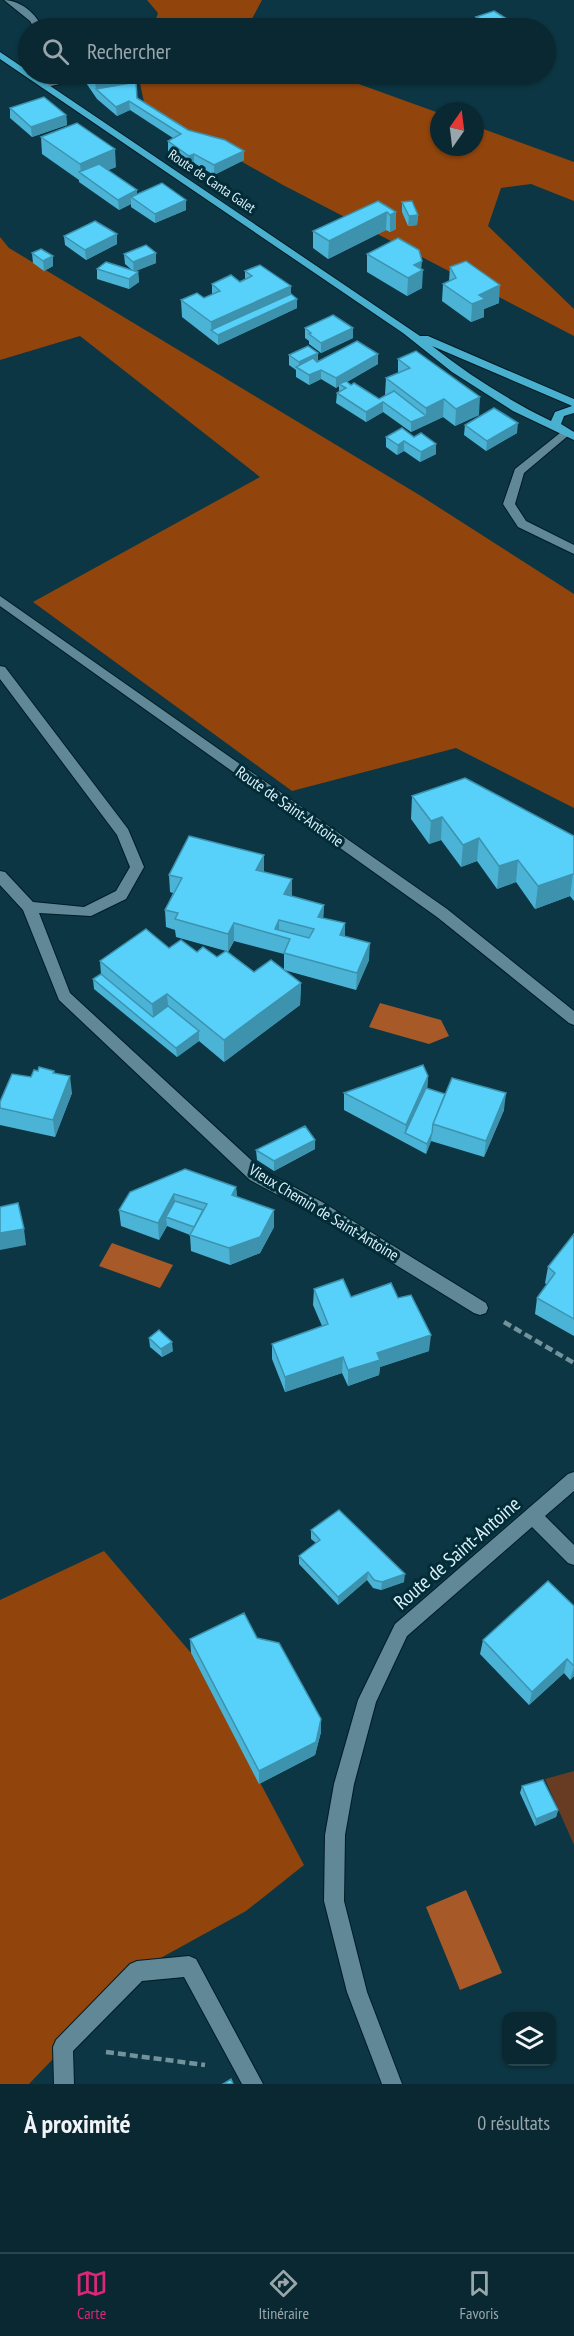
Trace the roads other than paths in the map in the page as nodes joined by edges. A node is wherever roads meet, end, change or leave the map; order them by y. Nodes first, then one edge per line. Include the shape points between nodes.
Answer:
1 (9, 0) edge
2 (32, 18) edge
3 (0, 56) edge
4 (18, 68) edge
5 (42, 84) edge
6 (51, 84) edge
7 (45, 86) junction
8 (407, 331) junction
9 (574, 403) edge
10 (574, 409) edge
11 (566, 433) edge
12 (574, 550) edge
13 (0, 600) edge
14 (0, 670) edge
15 (0, 876) edge
16 (29, 907) junction
17 (574, 1019) edge
18 (480, 1308) road end
19 (574, 1480) edge
20 (534, 1517) junction
21 (574, 1557) edge
22 (250, 2077) edge
23 (64, 2084) edge
24 (392, 2084) edge

1 - 2 street
3 - 4 main road, Route de Canta Galet
5 - 7 main road, Route de Canta Galet
6 - 7 street
7 - 8 main road, Route de Canta Galet
8 - 9 main road, Route de Canta Galet
8 - 11 main road, Route de Canta Galet via 456,370 529,416
10 - 11 main road via 559,414 555,424
11 - 12 street via 519,472 509,504 522,524
13 - 17 street, Route de Saint-Antoine via 442,913
14 - 16 street via 123,833 137,867 121,895 86,912
15 - 16 street
16 - 18 street, Vieux Chemin de Saint-Antoine via 64,996 256,1175 316,1207
19 - 20 street, Route de Saint-Antoine
20 - 21 street
20 - 24 street, Route de Saint-Antoine via 401,1630 367,1700 344,1784 335,1835 334,1900 357,1992
22 - 23 street via 189,1966 137,1971 63,2047

